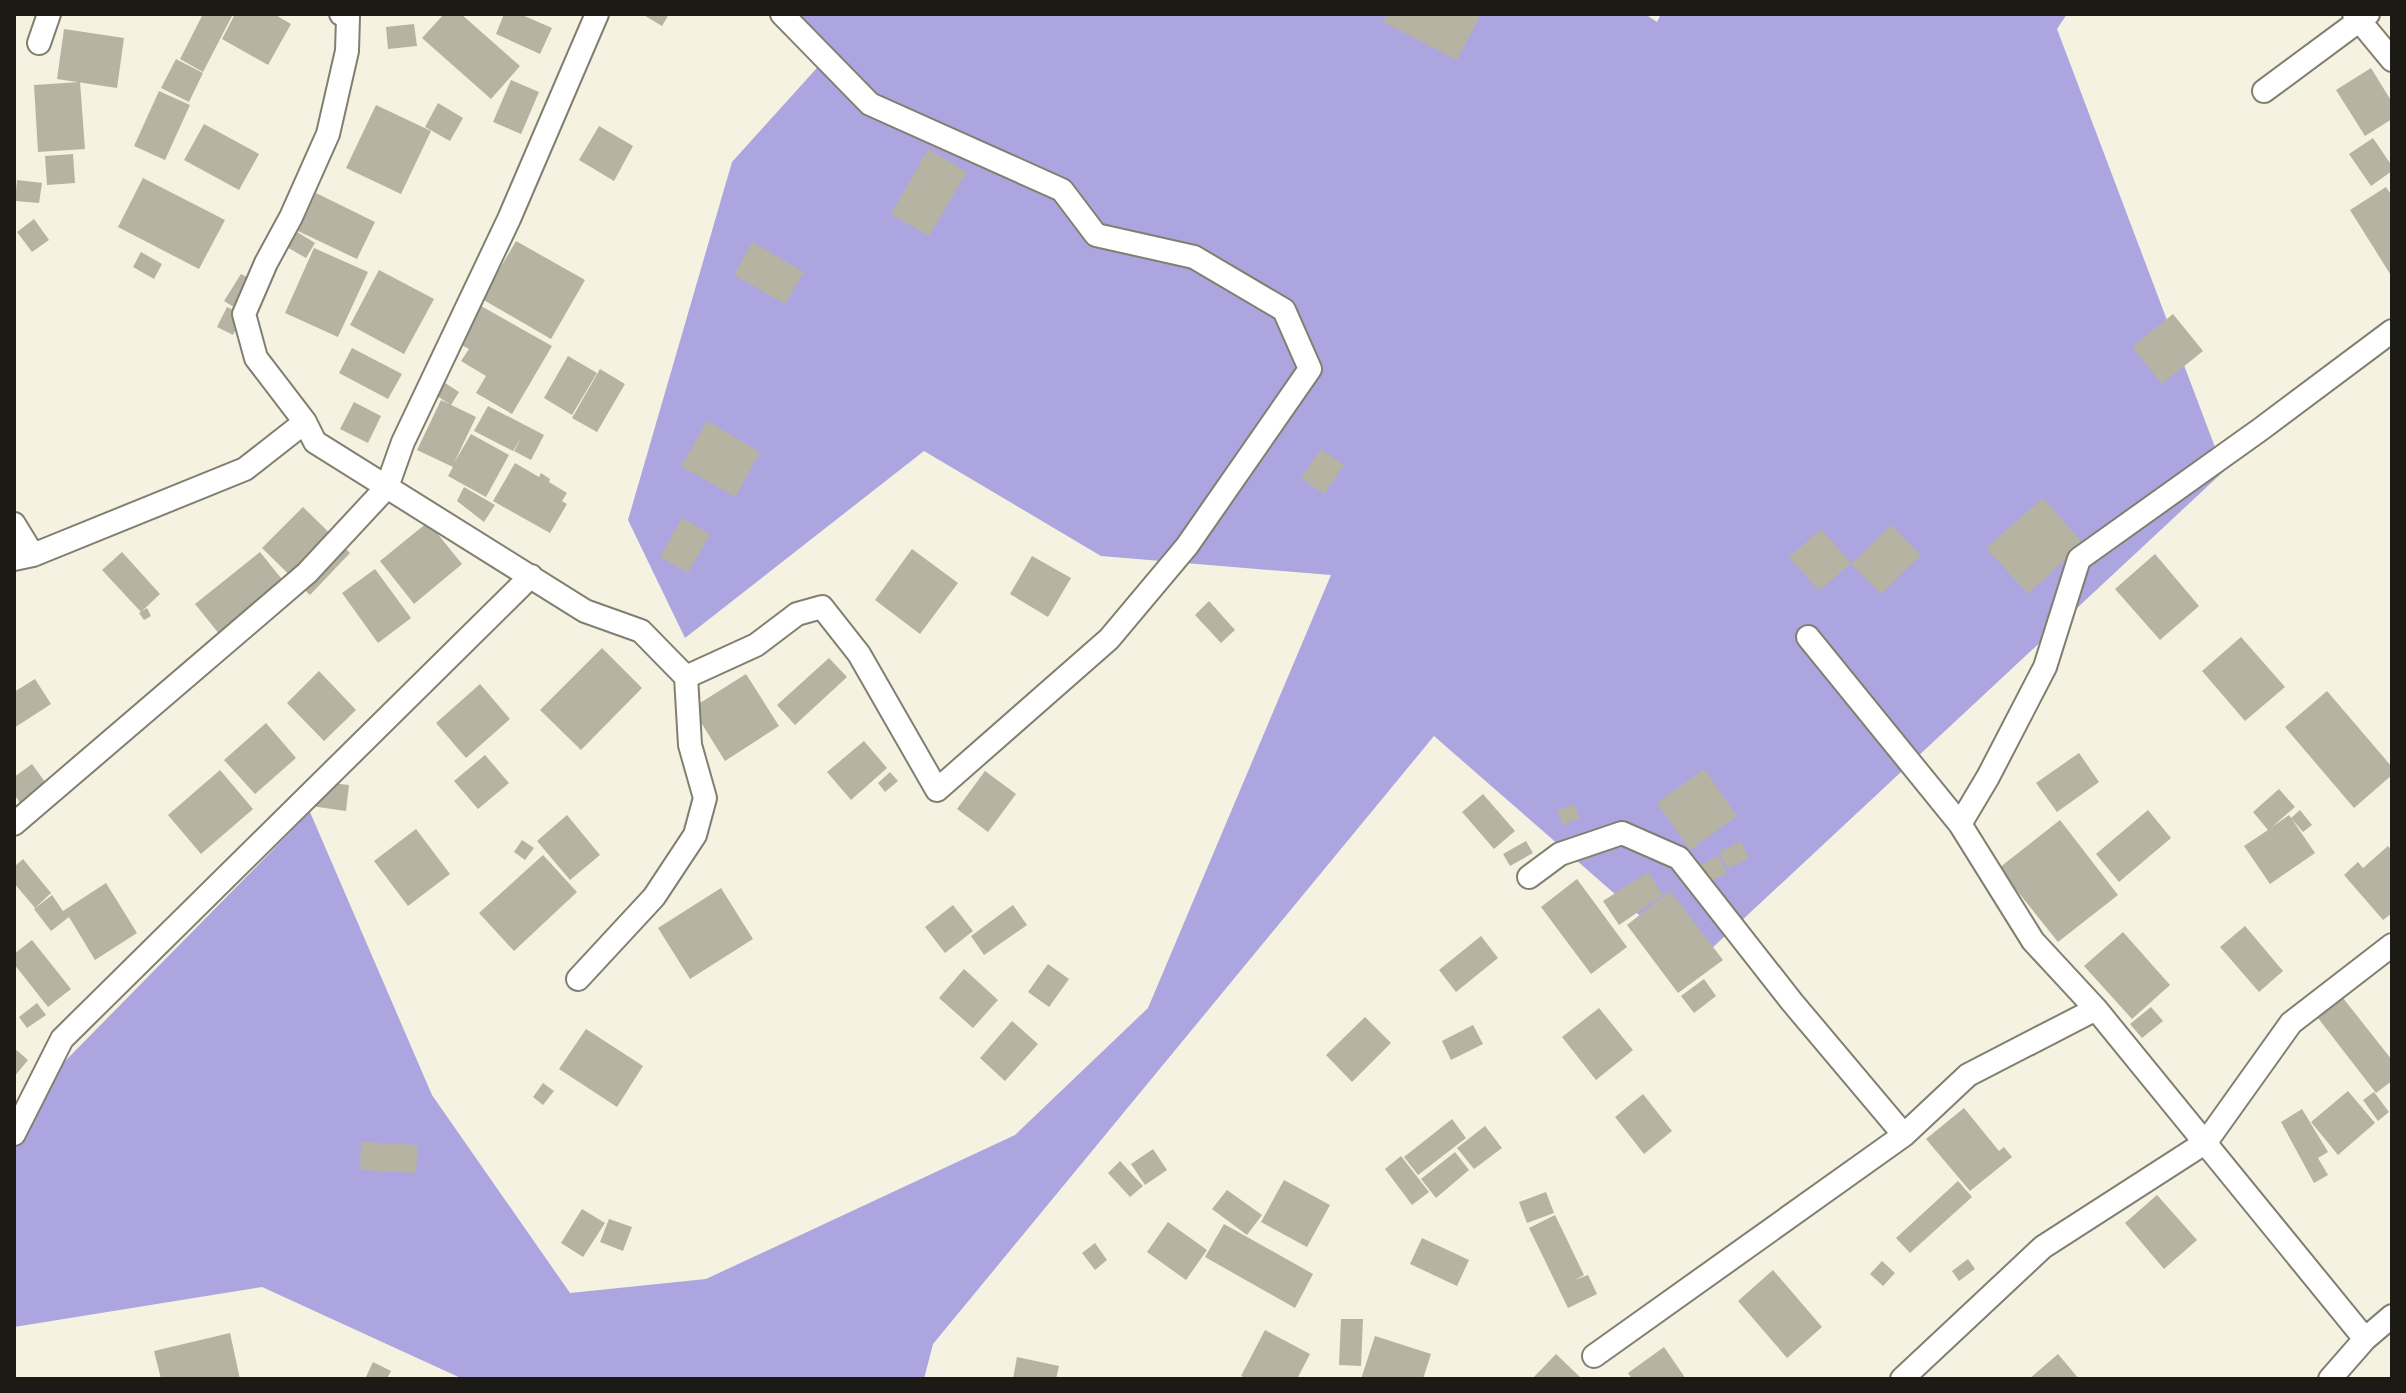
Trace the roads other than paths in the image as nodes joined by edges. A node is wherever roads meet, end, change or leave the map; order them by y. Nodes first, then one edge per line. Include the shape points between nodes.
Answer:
1 (49, 14) edge
2 (341, 14) edge
3 (597, 14) edge
4 (782, 14) edge
5 (2360, 16) edge
6 (39, 43) dead end
7 (2392, 60) edge
8 (2264, 91) dead end
9 (2392, 331) edge
10 (305, 422) junction
11 (387, 487) junction
12 (14, 524) edge
13 (23, 557) edge
14 (531, 576) junction
15 (1808, 637) dead end
16 (686, 677) junction
17 (14, 824) edge
18 (1960, 824) junction
19 (1529, 877) dead end
20 (2392, 945) edge
21 (578, 979) dead end
22 (2096, 1009) junction
23 (14, 1134) edge
24 (1904, 1135) junction
25 (2206, 1142) junction
26 (2392, 1316) edge
27 (2365, 1339) junction
28 (1594, 1356) dead end
29 (1902, 1379) edge
30 (2330, 1379) edge

1 - 6 street
2 - 10 street via 348,17 347,51 328,134 244,314 256,358
3 - 11 street
4 - 16 street via 870,104 1062,190 1096,235 1194,257 1284,310 1310,369 1187,546 1109,639 937,790 859,654 822,607 797,614 756,645
5 - 7 street
5 - 8 street
9 - 18 street via 2079,559 2045,667
10 - 11 street via 315,442
10 - 13 street via 245,469
11 - 14 street
11 - 17 street via 307,573
12 - 13 street
14 - 16 street via 585,611 641,631
14 - 23 street via 62,1039
15 - 18 street
16 - 21 street via 690,745 705,798 695,835 654,897
18 - 22 street via 2033,941
19 - 24 street via 1560,854 1622,833 1679,858
20 - 25 street via 2291,1023
22 - 24 street via 1968,1075
22 - 25 street
24 - 28 street
25 - 27 street
25 - 29 street via 2043,1247
26 - 27 street
27 - 30 street

